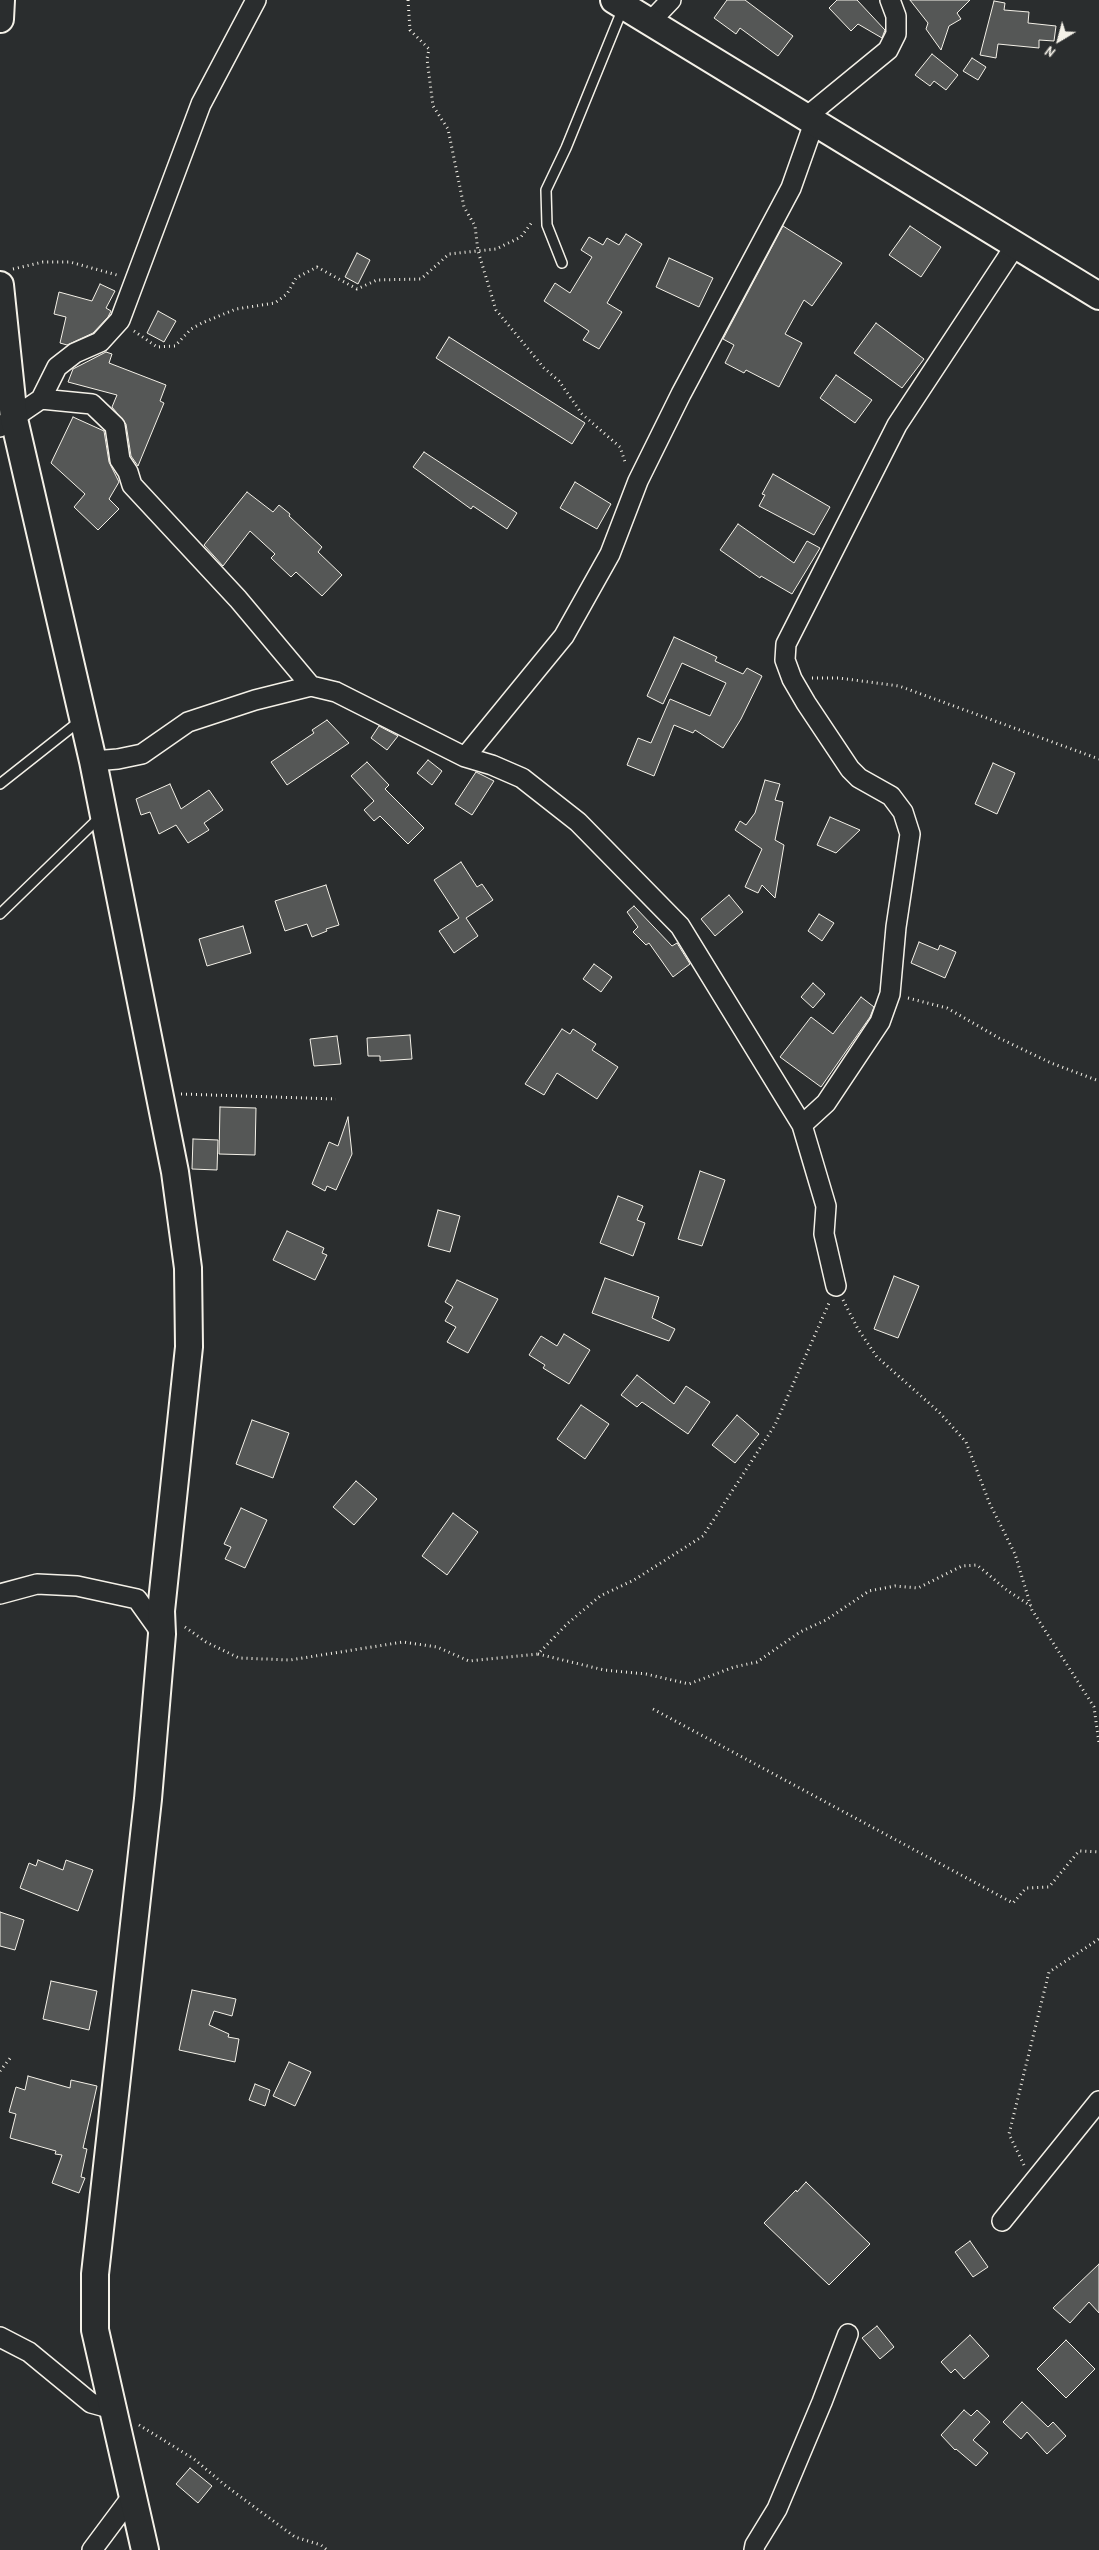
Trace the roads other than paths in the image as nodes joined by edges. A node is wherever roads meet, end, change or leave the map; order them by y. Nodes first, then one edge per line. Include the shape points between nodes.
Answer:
1 (0, 0) edge
2 (256, 0) edge
3 (671, 0) edge
4 (890, 0) edge
5 (619, 3) edge
6 (0, 19) edge
7 (650, 22) junction
8 (809, 121) junction
9 (1015, 246) junction
10 (562, 263) dead end
11 (4, 277) edge
12 (1099, 296) edge
13 (41, 399) junction
14 (5, 418) edge
15 (311, 686) junction
16 (83, 718) junction
17 (465, 757) junction
18 (93, 761) junction
19 (0, 784) edge
20 (103, 814) junction
21 (0, 914) edge
22 (802, 1125) junction
23 (836, 1286) road end
24 (0, 1594) edge
25 (162, 1623) junction
26 (1099, 2102) edge
27 (1002, 2221) dead end
28 (848, 2334) dead end
29 (0, 2337) edge
30 (113, 2409) junction
31 (133, 2495) junction
32 (92, 2550) edge
33 (145, 2550) edge
34 (754, 2550) edge

1 - 6 street
2 - 13 street via 202,104 120,320 100,342 75,353 57,367
3 - 7 street
4 - 8 street via 896,16 896,34 888,50
5 - 7 street
5 - 10 lane via 566,148 546,190 547,225
7 - 8 street
8 - 9 street
8 - 17 street via 791,188 681,394 638,481 610,554 564,636
9 - 12 street
9 - 22 street via 898,425 786,644 784,660 792,679 850,769 890,796 903,812 910,834 890,994 880,1022 826,1103
11 - 14 street
13 - 14 street
13 - 15 street via 92,404 115,426 120,460 132,485 238,600
14 - 16 street
15 - 17 street via 336,692
15 - 18 street via 188,722 142,754
16 - 18 street
16 - 19 lane
17 - 22 street via 522,778 578,822 680,926
18 - 20 street
20 - 21 lane
20 - 25 street via 175,1172 188,1268 188,1347
22 - 23 street via 826,1206 824,1234
24 - 25 street via 37,1584 77,1586 137,1600
25 - 30 street via 148,1799 95,2274 95,2330
26 - 27 street
28 - 34 street via 777,2509
29 - 30 street via 28,2352 91,2403
30 - 31 street
31 - 32 street
31 - 33 street

